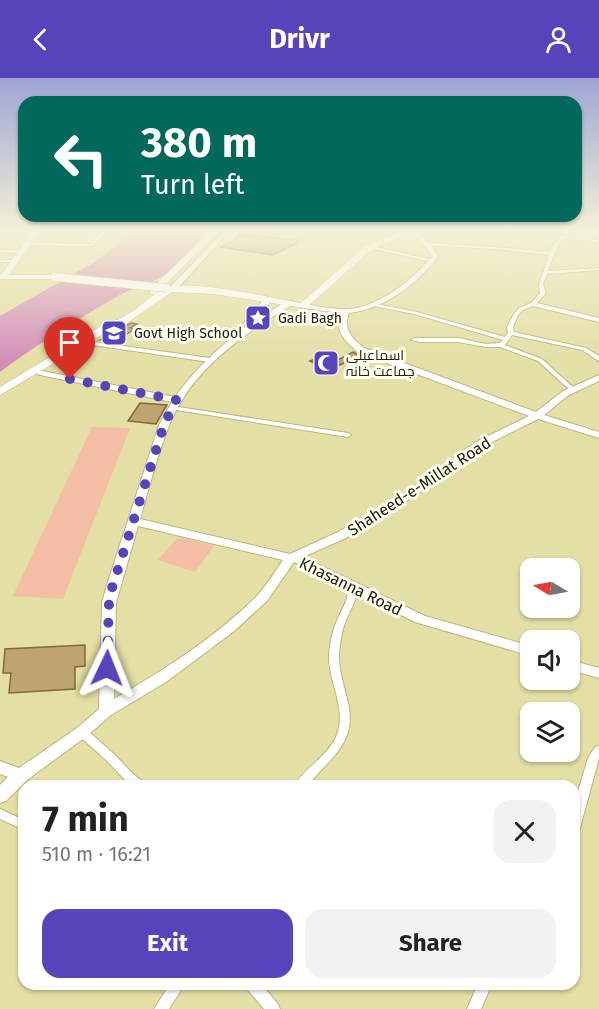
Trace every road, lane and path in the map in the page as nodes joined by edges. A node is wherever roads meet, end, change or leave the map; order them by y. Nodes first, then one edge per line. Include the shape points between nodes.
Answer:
1 (173, 274) edge
2 (184, 274) edge
3 (339, 274) edge
4 (416, 274) edge
5 (544, 274) edge
6 (2, 279) edge
7 (169, 289) junction
8 (268, 300) junction
9 (289, 303) junction
10 (533, 304) junction
11 (372, 305) junction
12 (303, 306) junction
13 (346, 311) junction
14 (599, 320) edge
15 (254, 321) junction
16 (103, 330) junction
17 (511, 333) junction
18 (505, 339) junction
19 (414, 340) dead end
20 (81, 342) junction
21 (500, 345) junction
22 (599, 359) edge
23 (209, 360) junction
24 (40, 372) dead end
25 (599, 378) edge
26 (573, 390) junction
27 (0, 392) edge
28 (174, 404) junction
29 (537, 416) junction
30 (348, 435) dead end
31 (599, 435) edge
32 (132, 521) junction
33 (291, 558) junction
34 (352, 584) junction
35 (520, 648) edge
36 (580, 668) edge
37 (599, 673) edge
38 (106, 711) junction
39 (82, 732) junction
40 (599, 750) edge
41 (0, 767) edge
42 (21, 775) junction
43 (132, 780) edge
44 (304, 780) edge
45 (0, 796) edge
46 (580, 806) edge
47 (0, 814) edge
48 (18, 822) edge
49 (174, 990) edge
50 (257, 990) edge
51 (482, 990) edge
52 (161, 1009) edge
53 (273, 1009) edge
54 (474, 1009) edge

1 - 16 highway
2 - 7 main road
3 - 12 highway
4 - 11 main road
5 - 10 street via 541,284 544,290
6 - 7 main road, bridge via 55,277
7 - 8 highway
7 - 16 highway
8 - 9 highway
8 - 15 main road
9 - 12 highway
9 - 15 main road
10 - 14 street
10 - 17 street via 516,315
11 - 13 main road
11 - 18 street
12 - 13 main road
13 - 29 main road via 341,325 361,350
15 - 23 main road
16 - 20 highway
17 - 18 street
17 - 22 street via 584,349
18 - 21 street
19 - 21 street
20 - 23 street
20 - 27 highway
21 - 26 street via 540,360
23 - 28 main road
24 - 28 main road
25 - 26 main road, Shaheed-e-Millat Road
26 - 29 main road, Shaheed-e-Millat Road
28 - 30 street
28 - 32 main road
29 - 31 main road
29 - 33 main road, Shaheed-e-Millat Road via 480,444 412,493 342,535
32 - 33 main road, Khasanna Road
32 - 38 main road via 109,603
33 - 34 main road, Khasanna Road
33 - 38 main road, Shaheed-e-Millat Road via 262,598 228,628 161,678
34 - 35 main road, Khasanna Road via 420,619
34 - 44 street via 354,596 340,624 334,657 335,679 346,708 344,729 336,749
36 - 37 main road
38 - 39 main road, Shaheed-e-Millat Road
39 - 42 main road, Shaheed-e-Millat Road
39 - 43 street
40 - 46 street
41 - 42 main road
42 - 45 main road, Shaheed-e-Millat Road
47 - 48 street
49 - 52 street
50 - 53 street
51 - 54 street

